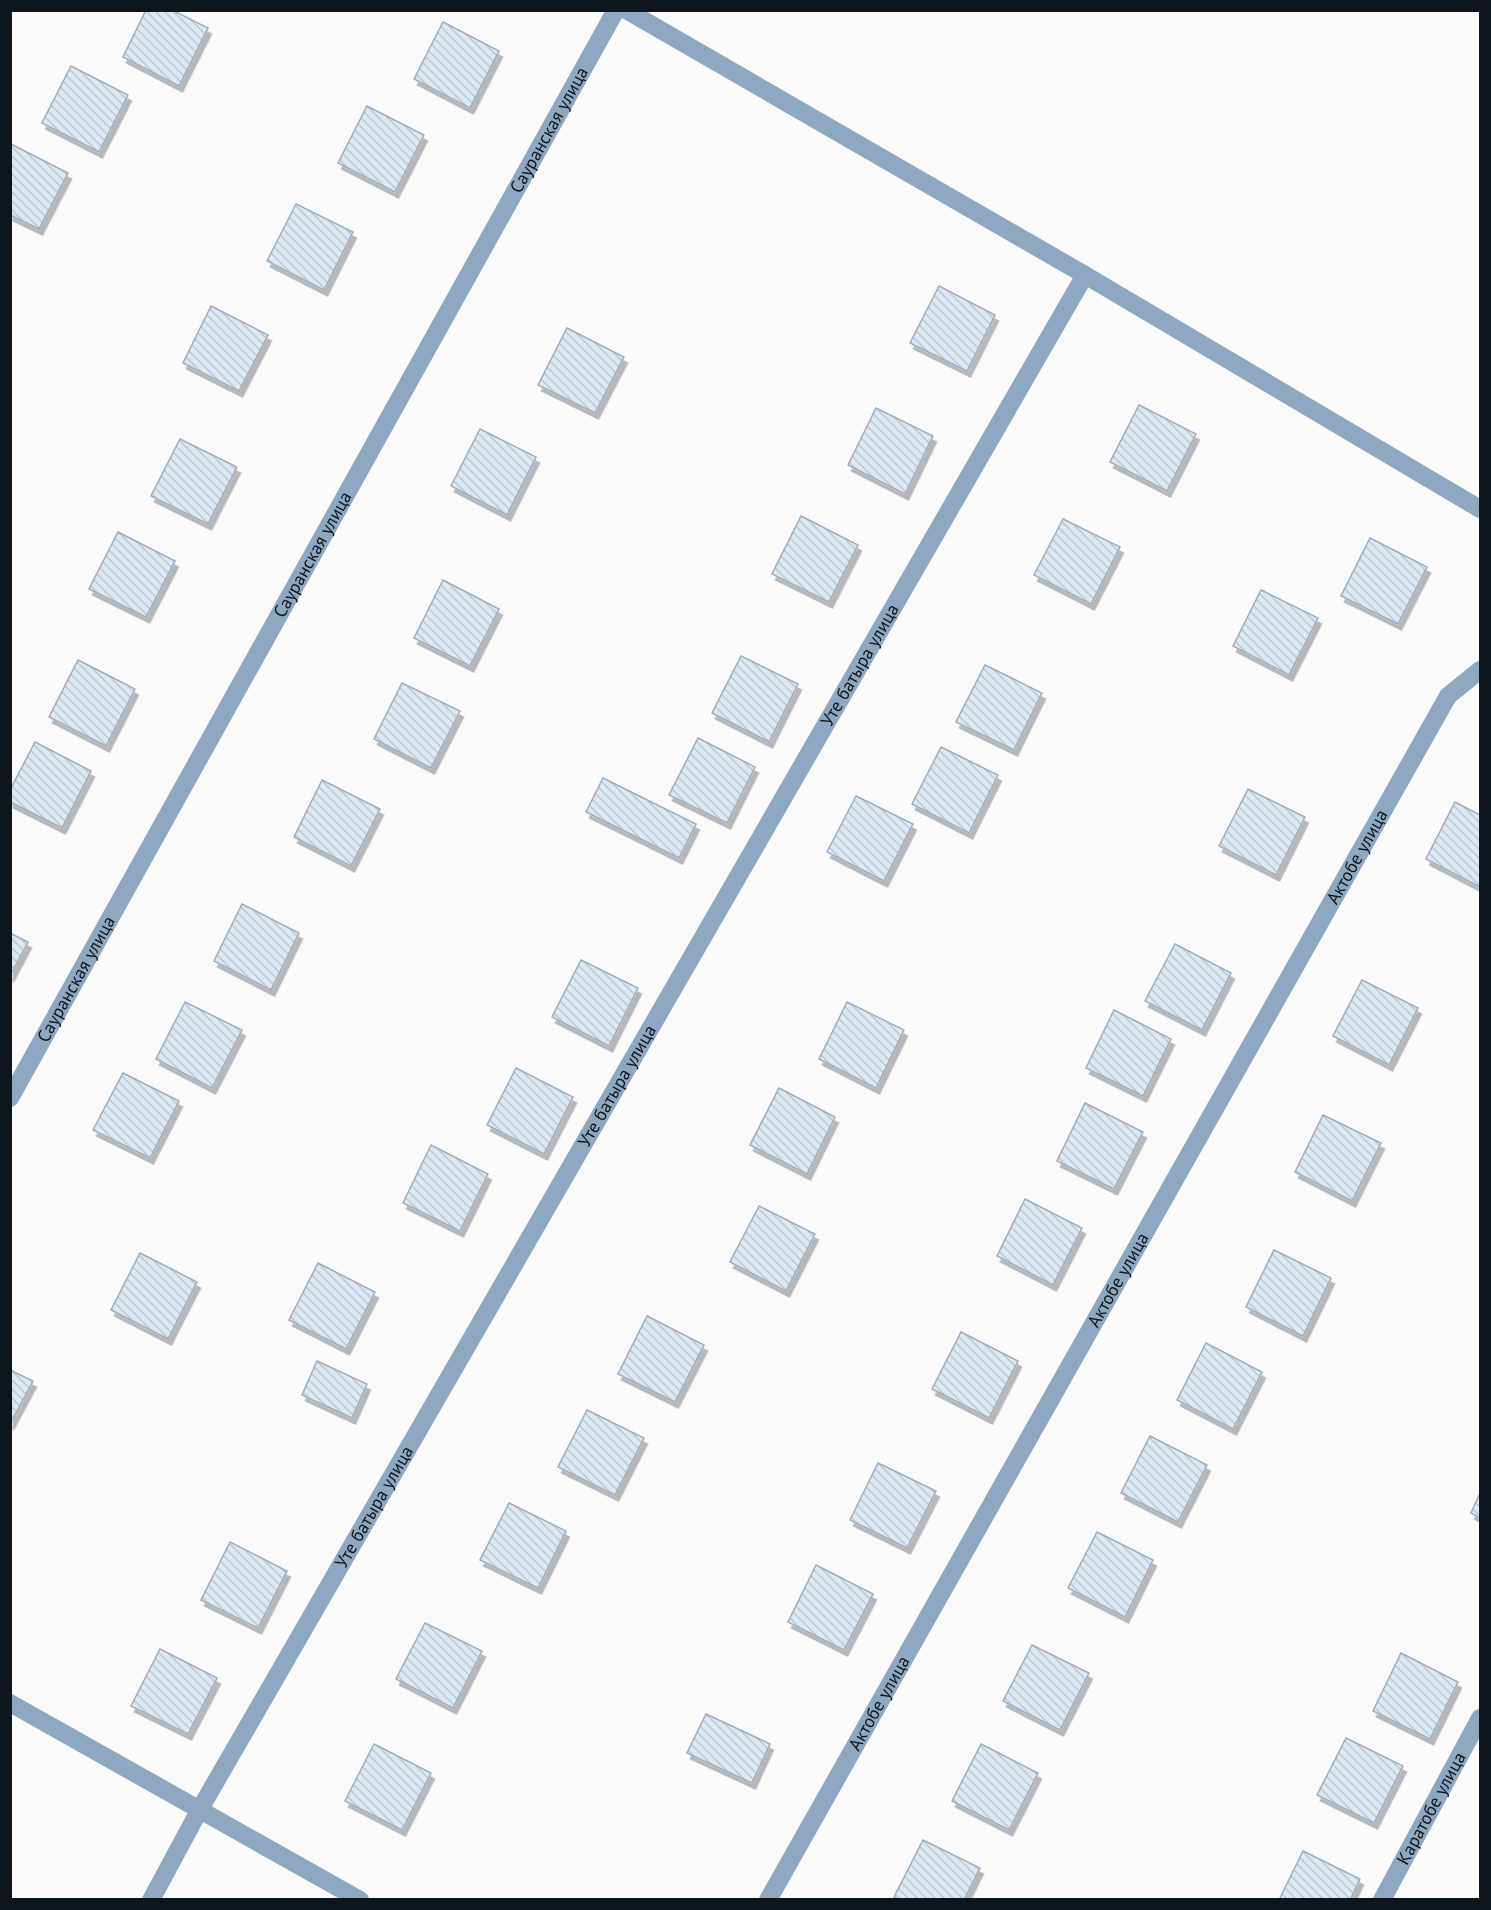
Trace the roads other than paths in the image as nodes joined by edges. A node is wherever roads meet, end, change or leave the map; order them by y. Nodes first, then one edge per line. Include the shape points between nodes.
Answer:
1 (616, 10) edge
2 (626, 10) edge
3 (1085, 275) junction
4 (1480, 509) edge
5 (1480, 670) edge
6 (10, 1098) edge
7 (10, 1703) edge
8 (1480, 1718) edge
9 (200, 1809) junction
10 (151, 1899) edge
11 (360, 1899) edge
12 (768, 1899) edge
13 (1382, 1899) edge

1 - 6 street, Сауранская улица
2 - 3 street
3 - 4 street
3 - 9 street, Уте батыра улица
5 - 12 street, Актобе улица via 1448,696
7 - 9 street
8 - 13 street, Каратобе улица
9 - 10 street, Уте батыра улица
9 - 11 street

